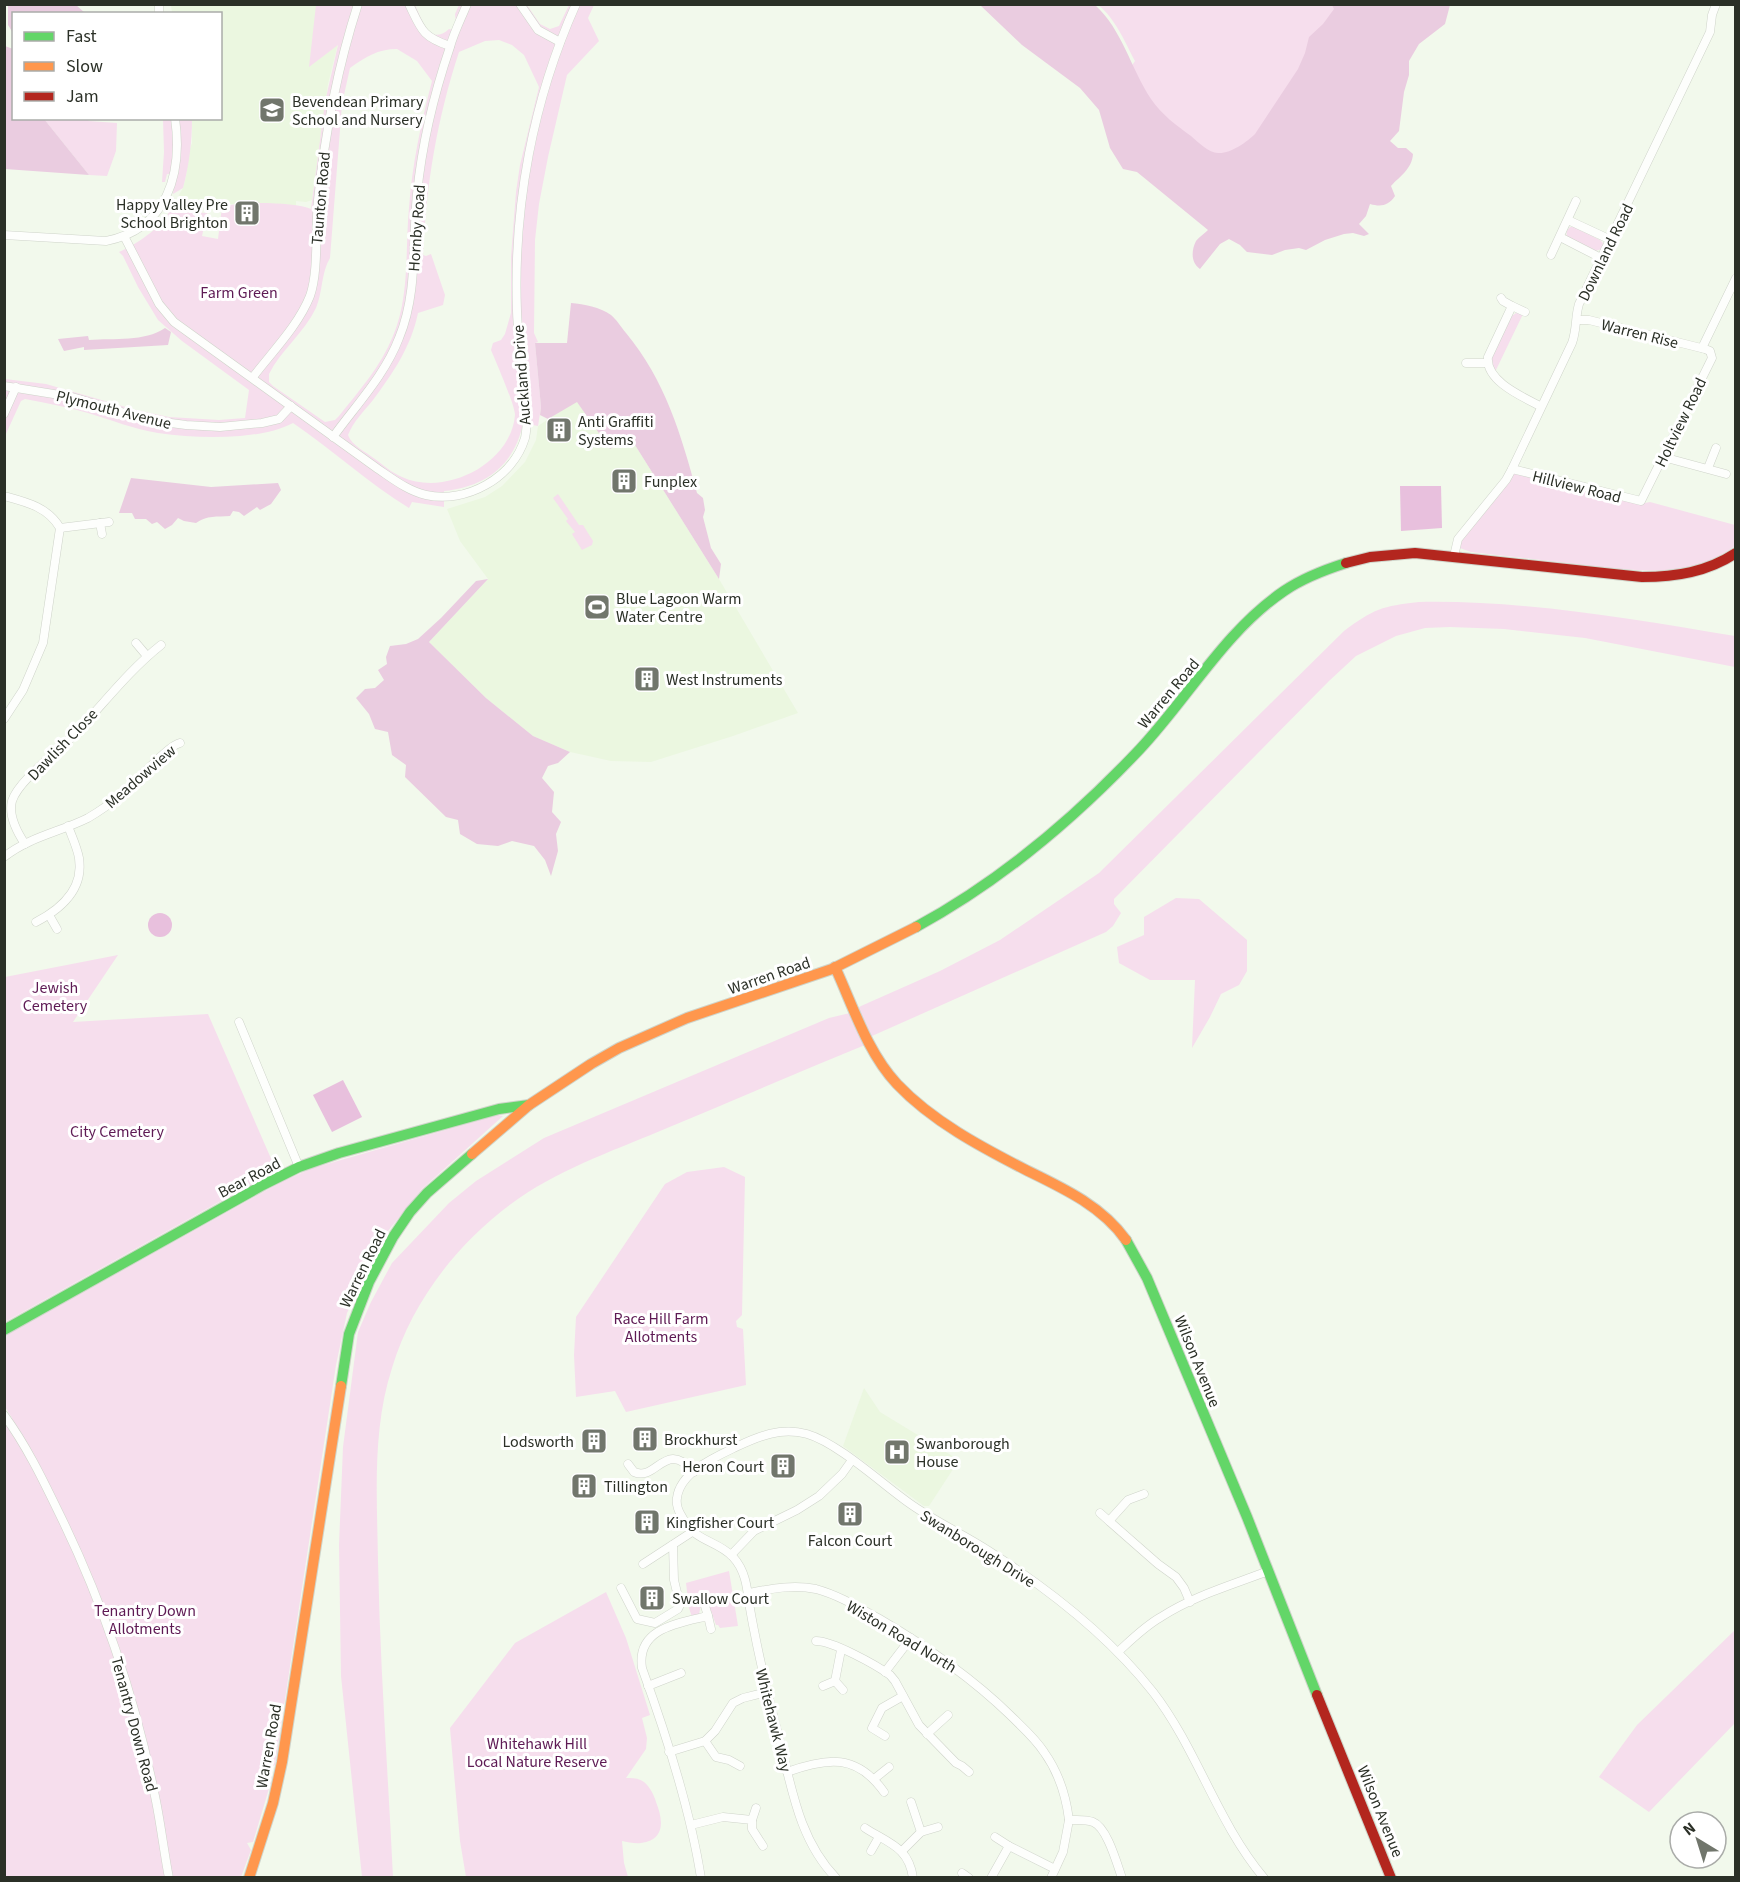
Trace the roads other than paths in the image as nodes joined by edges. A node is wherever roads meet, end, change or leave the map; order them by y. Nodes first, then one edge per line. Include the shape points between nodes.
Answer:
1 (358, 4) edge
2 (409, 4) edge
3 (467, 4) edge
4 (520, 4) edge
5 (576, 4) edge
6 (1716, 4) edge
7 (560, 42) junction
8 (450, 46) junction
9 (175, 120) edge
10 (1576, 201) dead end
11 (1568, 220) junction
12 (4, 235) edge
13 (124, 236) junction
14 (1560, 237) junction
15 (1611, 240) junction
16 (1551, 255) dead end
17 (1601, 258) junction
18 (1736, 278) edge
19 (1501, 298) dead end
20 (1512, 306) junction
21 (1525, 312) dead end
22 (1577, 320) junction
23 (1702, 348) junction
24 (1466, 363) dead end
25 (1487, 363) junction
26 (252, 378) junction
27 (4, 386) edge
28 (16, 387) junction
29 (291, 406) junction
30 (1540, 406) junction
31 (4, 414) edge
32 (333, 437) junction
33 (1717, 452) dead end
34 (1663, 457) junction
35 (1708, 468) junction
36 (1512, 469) junction
37 (1726, 474) dead end
38 (4, 496) edge
39 (1641, 501) joint
40 (109, 522) dead end
41 (100, 523) junction
42 (60, 528) junction
43 (102, 534) dead end
44 (1736, 553) edge
45 (1454, 556) junction
46 (136, 643) dead end
47 (162, 645) dead end
48 (147, 656) junction
49 (4, 719) edge
50 (180, 743) dead end
51 (68, 826) junction
52 (25, 844) junction
53 (4, 857) edge
54 (49, 915) junction
55 (36, 922) dead end
56 (57, 929) dead end
57 (835, 967) junction
58 (239, 1022) dead end
59 (529, 1105) junction
60 (299, 1167) junction
61 (4, 1330) edge
62 (4, 1415) edge
63 (852, 1460) junction
64 (628, 1464) dead end
65 (693, 1472) junction
66 (1144, 1494) dead end
67 (1100, 1513) dead end
68 (1109, 1521) junction
69 (692, 1532) junction
70 (674, 1545) junction
71 (731, 1555) junction
72 (643, 1564) dead end
73 (1268, 1571) junction
74 (621, 1588) dead end
75 (748, 1593) junction
76 (1190, 1602) junction
77 (705, 1606) dead end
78 (708, 1616) junction
79 (711, 1629) dead end
80 (911, 1638) junction
81 (816, 1641) dead end
82 (841, 1650) junction
83 (1118, 1652) junction
84 (681, 1672) dead end
85 (885, 1672) junction
86 (835, 1681) junction
87 (648, 1686) junction
88 (823, 1686) dead end
89 (843, 1690) dead end
90 (767, 1692) junction
91 (903, 1696) junction
92 (948, 1715) dead end
93 (927, 1734) junction
94 (885, 1736) dead end
95 (705, 1741) junction
96 (669, 1752) junction
97 (740, 1766) dead end
98 (889, 1767) dead end
99 (787, 1772) junction
100 (969, 1773) dead end
101 (874, 1779) junction
102 (884, 1792) dead end
103 (911, 1802) dead end
104 (756, 1808) dead end
105 (752, 1820) junction
106 (1069, 1820) junction
107 (691, 1825) junction
108 (938, 1827) dead end
109 (865, 1828) dead end
110 (921, 1832) junction
111 (879, 1837) junction
112 (995, 1837) dead end
113 (763, 1846) dead end
114 (1010, 1846) junction
115 (871, 1851) dead end
116 (902, 1851) junction
117 (1055, 1869) junction
118 (169, 1878) edge
119 (249, 1878) edge
120 (701, 1878) edge
121 (836, 1878) edge
122 (913, 1878) edge
123 (991, 1878) edge
124 (1051, 1878) edge
125 (1122, 1878) edge
126 (1264, 1878) edge
127 (1391, 1878) edge

1 - 26 street, Taunton Road via 325,136 311,291 286,336
2 - 8 street via 425,34
3 - 8 street, Hornby Road
4 - 7 street via 538,30
5 - 7 street, Auckland Drive
6 - 15 street, Downland Road via 1710,32
7 - 32 street, Auckland Drive via 535,126 520,214 517,307 527,423 520,449 510,465 490,483 466,493 441,496 407,488
8 - 32 street, Hornby Road via 421,163 411,293 403,327 384,367
9 - 13 street via 176,155 166,197 152,218
10 - 11 street
11 - 14 street
11 - 15 street
12 - 13 street via 104,241
13 - 26 street, Auckland Drive via 166,314
14 - 16 street
14 - 17 street
15 - 17 street, Downland Road
17 - 22 street, Downland Road via 1579,304
18 - 23 street
19 - 20 street
20 - 21 street
20 - 25 street
22 - 23 street, Warren Rise
22 - 30 street, Downland Road via 1572,342
23 - 34 street, Holtview Road via 1710,351 1712,358
24 - 25 street
25 - 30 street via 1506,387
26 - 29 street, Auckland Drive
27 - 28 street, Plymouth Avenue
28 - 29 street, Plymouth Avenue via 72,397 148,420 186,425 262,423 279,418
28 - 31 street
29 - 32 street, Auckland Drive
30 - 36 street, Downland Road
33 - 35 street
34 - 35 street
34 - 39 street, Holtview Road
35 - 37 street
36 - 39 street, Hillview Road
36 - 45 street, Downland Road via 1458,539
38 - 42 street via 40,507
40 - 41 street
41 - 42 street
41 - 43 street
42 - 49 street via 43,643 23,690
44 - 45 street, Warren Road via 1693,574 1657,577
45 - 57 street, Warren Road via 1405,553 1360,559 1318,573 1279,594 1230,640 1147,741 1026,856 944,913
46 - 48 street
47 - 48 street, Dawlish Close
48 - 52 street, Dawlish Close via 16,792 11,814
50 - 51 street, Meadowview via 117,798 90,817
51 - 52 street, Meadowview
51 - 54 street via 79,859 78,877 70,896
52 - 53 street, Meadowview
54 - 55 street
54 - 56 street
57 - 59 street, Warren Road via 671,1024 589,1065
57 - 73 street, Wilson Avenue via 879,1060 897,1084 967,1137 1082,1199 1113,1224 1128,1243 1147,1278
58 - 60 street
59 - 60 street, Bear Road via 499,1109
59 - 119 street, Warren Road via 416,1205 393,1237 359,1305 349,1334 338,1398 282,1762
60 - 61 street, Bear Road
62 - 118 street, Tenantry Down Road via 27,1450 71,1536 109,1630 156,1800
63 - 65 street, Swanborough Drive via 815,1436 785,1431 754,1438
63 - 71 street via 819,1496 754,1531
63 - 83 street, Swanborough Drive via 912,1506 1023,1575 1085,1621
64 - 65 street via 640,1474 679,1459
65 - 69 street, Swanborough Drive via 684,1481 677,1499 681,1516
66 - 68 street via 1126,1501
67 - 68 street
68 - 76 street via 1176,1577
69 - 70 street
69 - 71 street, Swanborough Drive
70 - 72 street
70 - 74 street via 678,1609 655,1623 636,1618
71 - 75 street, Whitehawk Way via 743,1573
73 - 76 street
73 - 127 street, Wilson Avenue
75 - 80 street, Wiston Road North via 787,1587 817,1590 854,1605
75 - 90 street, Whitehawk Way
76 - 83 street via 1151,1623
77 - 78 street
78 - 79 street
78 - 87 street via 667,1627 645,1643 640,1660
80 - 85 street
80 - 106 street, Wiston Road North via 971,1679 1028,1732 1057,1773
81 - 82 street
82 - 85 street
82 - 86 street
83 - 126 street, Swanborough Drive via 1172,1719 1238,1843
84 - 87 street
85 - 91 street
86 - 88 street
86 - 89 street
87 - 96 street
90 - 95 street via 733,1703
90 - 99 street, Whitehawk Way
91 - 93 street
91 - 94 street via 882,1708 872,1728
92 - 93 street
93 - 100 street
95 - 96 street
95 - 97 street via 714,1756
96 - 107 street
98 - 101 street
99 - 101 street via 816,1762 838,1761 854,1765
99 - 121 street, Whitehawk Way via 809,1840
101 - 102 street
103 - 110 street
104 - 105 street
105 - 107 street via 723,1817
105 - 113 street via 752,1829
106 - 117 street via 1063,1852
106 - 125 street via 1092,1821 1101,1827
107 - 120 street
108 - 110 street
109 - 111 street
110 - 116 street
111 - 115 street
111 - 116 street
112 - 114 street
114 - 117 street
114 - 123 street
116 - 122 street via 909,1860
117 - 124 street

